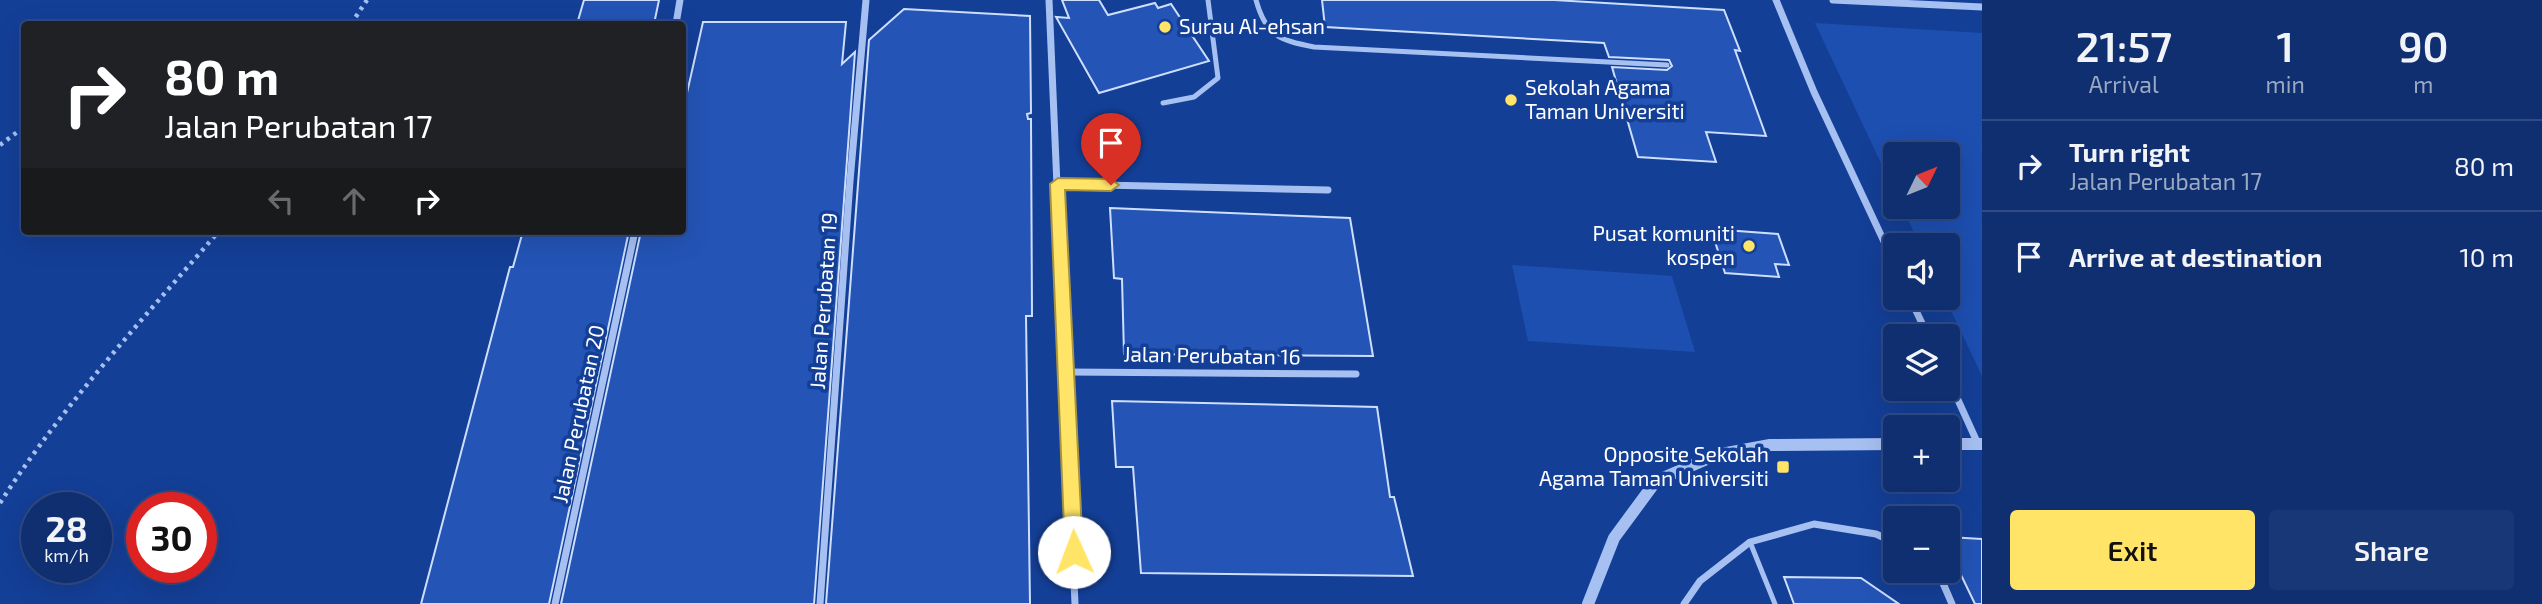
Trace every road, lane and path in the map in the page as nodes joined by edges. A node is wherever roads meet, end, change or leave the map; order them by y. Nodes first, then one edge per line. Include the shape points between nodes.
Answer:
1 (367, 0) edge
2 (680, 0) edge
3 (866, 0) edge
4 (1049, 0) edge
5 (1208, 0) edge
6 (1256, 0) edge
7 (1776, 0) edge
8 (1833, 0) edge
9 (1982, 7) edge
10 (353, 21) edge
11 (676, 21) edge
12 (1667, 65) dead end
13 (1163, 103) dead end
14 (21, 129) edge
15 (0, 145) edge
16 (1058, 184) junction
17 (1328, 190) dead end
18 (216, 235) edge
19 (634, 235) edge
20 (1883, 239) edge
21 (1067, 372) junction
22 (1356, 374) dead end
23 (1959, 401) edge
24 (1883, 444) edge
25 (1960, 444) edge
26 (1980, 444) edge
27 (0, 503) edge
28 (1883, 537) edge
29 (1750, 542) junction
30 (1941, 583) edge
31 (555, 604) edge
32 (820, 604) edge
33 (1075, 604) edge
34 (1588, 604) edge
35 (1684, 604) edge
36 (1775, 604) edge
37 (1952, 604) edge

1 - 10 path
2 - 11 street
3 - 32 street, Jalan Perubatan 19
4 - 16 street
5 - 13 lane via 1218,78 1206,93 1190,101
6 - 12 lane via 1261,21 1279,40 1314,47
7 - 20 street
8 - 9 street
14 - 15 path
16 - 17 street
16 - 21 street
18 - 27 path via 78,395
19 - 31 street, Jalan Perubatan 20
21 - 22 street, Jalan Perubatan 16
21 - 33 street
23 - 26 street
24 - 34 street via 1770,445 1716,455 1656,481 1614,538
25 - 26 street
28 - 29 street via 1814,524
29 - 35 street via 1700,582
29 - 36 lane
30 - 37 street

